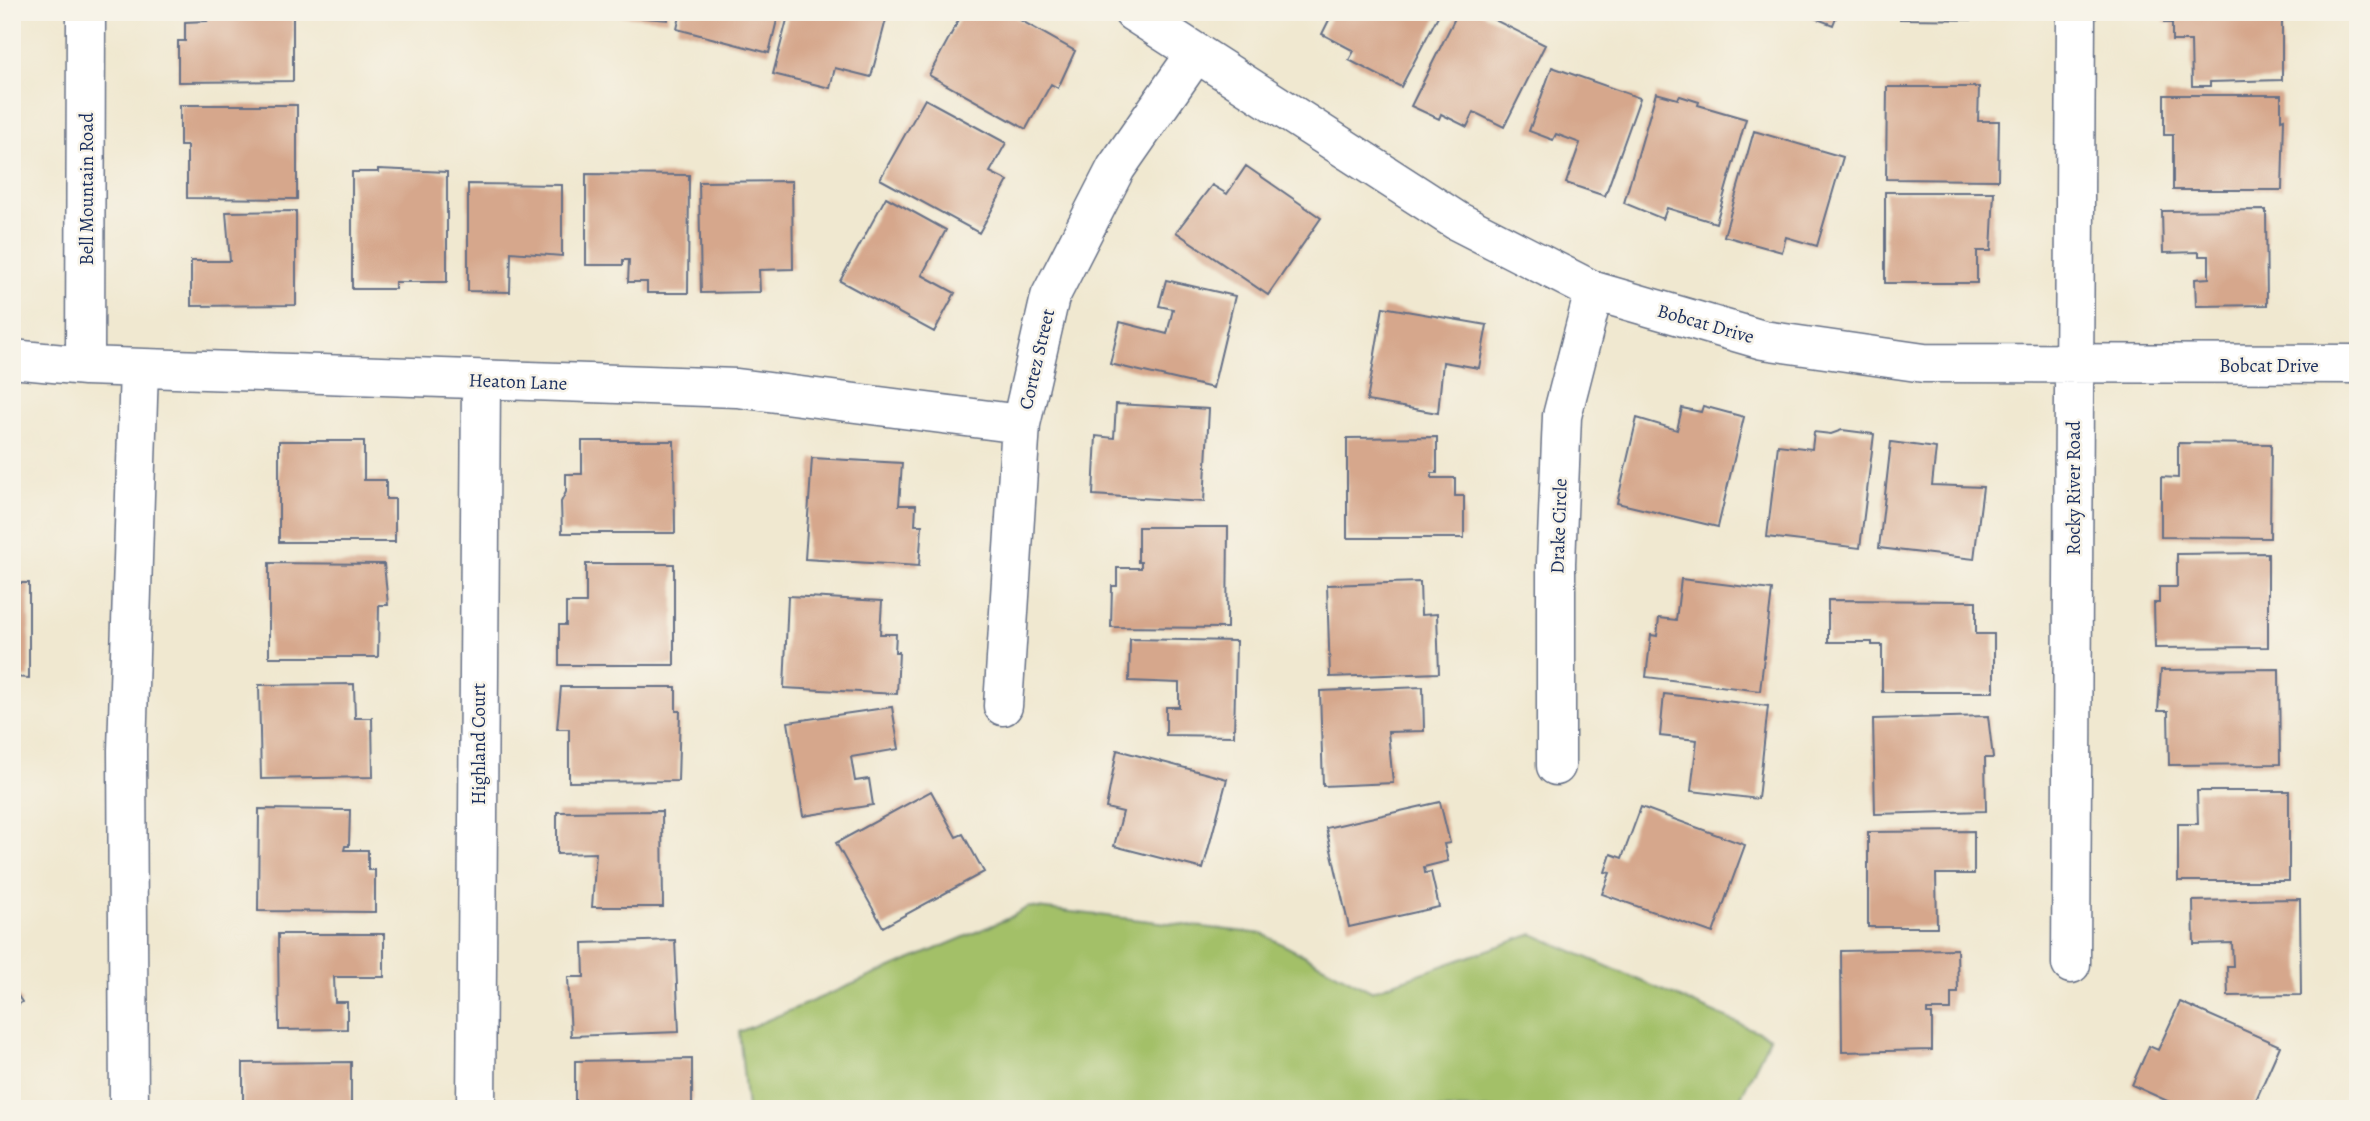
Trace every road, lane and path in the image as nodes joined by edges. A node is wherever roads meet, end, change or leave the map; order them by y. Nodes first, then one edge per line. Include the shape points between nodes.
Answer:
1 (86, 12) edge
2 (1133, 12) edge
3 (2076, 12) edge
4 (1196, 52) junction
5 (1594, 291) junction
6 (12, 359) edge
7 (2358, 364) edge
8 (85, 366) junction
9 (2073, 366) junction
10 (139, 368) junction
11 (481, 380) junction
12 (1021, 424) junction
13 (1003, 706) dead end
14 (1556, 766) dead end
15 (2071, 964) dead end
16 (129, 1109) edge
17 (476, 1109) edge

1 - 8 street, Bell Mountain Road
2 - 4 street, Bobcat Drive
3 - 9 street, Rocky River Road
4 - 5 street, Bobcat Drive via 1457,221
4 - 12 street, Cortez Street via 1116,168 1050,297
5 - 9 street, Bobcat Drive via 1763,340 1924,363
5 - 14 street, Drake Circle via 1562,415
6 - 8 street, Heaton Lane
7 - 9 street, Bobcat Drive
8 - 10 street, Heaton Lane
9 - 15 street, Rocky River Road
10 - 11 street, Heaton Lane
10 - 16 street via 127,750
11 - 12 street, Heaton Lane via 737,388
11 - 17 street, Highland Court
12 - 13 street, Cortez Street

